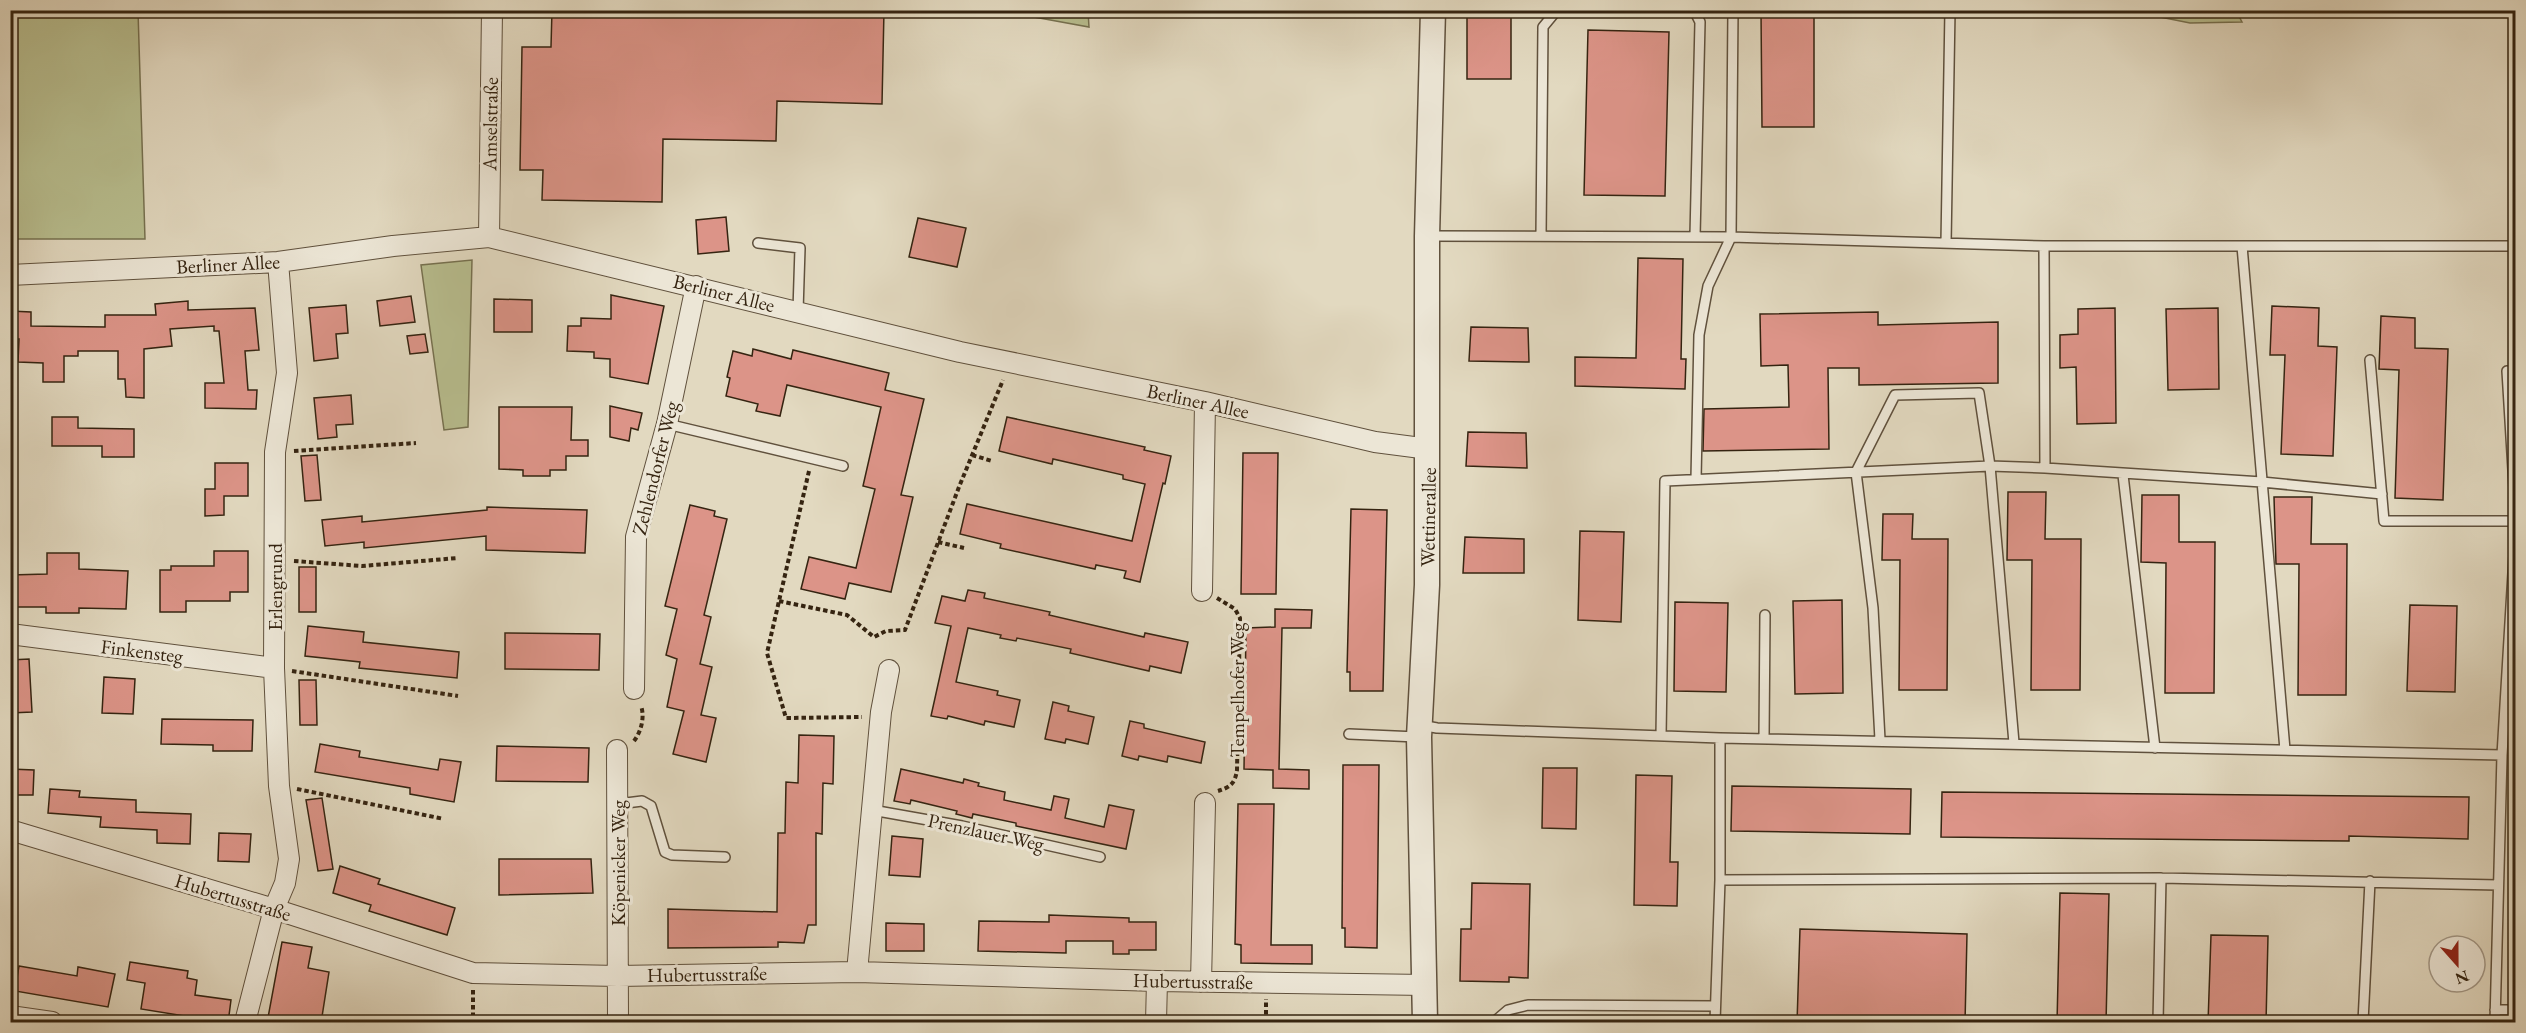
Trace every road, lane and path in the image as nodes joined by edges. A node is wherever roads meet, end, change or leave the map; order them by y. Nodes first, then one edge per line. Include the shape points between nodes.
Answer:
1 (492, 10) edge
2 (1433, 10) edge
3 (1557, 10) edge
4 (1694, 10) edge
5 (1733, 10) edge
6 (1950, 10) edge
7 (1427, 236) junction
8 (1541, 236) junction
9 (1695, 236) junction
10 (489, 237) junction
11 (1731, 237) junction
12 (758, 243) dead end
13 (1946, 243) junction
14 (2044, 246) junction
15 (2242, 246) junction
16 (2516, 246) edge
17 (278, 262) junction
18 (10, 275) edge
19 (696, 286) junction
20 (798, 311) junction
21 (2370, 360) dead end
22 (1010, 362) junction
23 (2507, 371) dead end
24 (1205, 402) junction
25 (667, 424) junction
26 (416, 443) dead end
27 (1429, 449) junction
28 (274, 452) junction
29 (972, 455) junction
30 (812, 460) junction
31 (992, 461) dead end
32 (843, 466) dead end
33 (1990, 466) junction
34 (2045, 468) junction
35 (1856, 472) junction
36 (2123, 475) junction
37 (1696, 479) junction
38 (2262, 483) junction
39 (2382, 494) junction
40 (2516, 521) edge
41 (938, 542) junction
42 (964, 548) dead end
43 (458, 558) dead end
44 (275, 560) junction
45 (1202, 591) joint
46 (779, 601) junction
47 (1765, 615) dead end
48 (10, 634) edge
49 (274, 668) junction
50 (889, 670) dead end
51 (634, 689) dead end
52 (458, 696) dead end
53 (643, 710) dead end
54 (881, 717) junction
55 (642, 719) dead end
56 (1420, 731) junction
57 (1349, 734) dead end
58 (1661, 736) junction
59 (1720, 738) junction
60 (1764, 738) junction
61 (1880, 740) junction
62 (2014, 743) junction
63 (2155, 748) junction
64 (617, 750) dead end
65 (2285, 750) junction
66 (2502, 755) junction
67 (279, 786) junction
68 (1205, 803) joint
69 (618, 804) junction
70 (872, 810) junction
71 (444, 819) dead end
72 (10, 830) edge
73 (725, 857) dead end
74 (1100, 857) dead end
75 (2161, 878) junction
76 (1720, 880) junction
77 (2370, 881) junction
78 (2498, 885) junction
79 (274, 909) junction
80 (857, 972) junction
81 (473, 974) junction
82 (618, 976) junction
83 (1157, 981) junction
84 (1201, 982) junction
85 (1426, 985) junction
86 (1715, 1006) junction
87 (2495, 1010) junction
88 (2516, 1010) edge
89 (10, 1016) edge
90 (52, 1023) edge
91 (245, 1023) edge
92 (473, 1023) edge
93 (618, 1023) edge
94 (1156, 1023) edge
95 (1425, 1023) edge
96 (1494, 1023) edge
97 (1715, 1023) edge
98 (2158, 1023) edge
99 (2363, 1023) edge
100 (2495, 1023) edge

1 - 10 street, Amselstraße
2 - 7 street, Wettinerallee
3 - 8 lane via 1543,27
4 - 9 lane via 1700,22
5 - 11 lane
6 - 13 lane
7 - 8 lane
7 - 27 street, Wettinerallee
8 - 9 lane
9 - 11 lane
10 - 17 street, Berliner Allee
10 - 19 street, Berliner Allee
11 - 13 lane
11 - 37 lane via 1708,286 1699,335
12 - 20 lane via 800,248
13 - 14 lane
14 - 15 lane
14 - 34 lane
15 - 16 lane
15 - 38 lane
17 - 18 street, Berliner Allee
17 - 28 street, Erlengrund via 287,373
19 - 20 street, Berliner Allee
19 - 25 street, Zehlendorfer Weg
20 - 22 street, Berliner Allee
21 - 39 lane
22 - 24 street, Berliner Allee
22 - 29 path
23 - 40 lane
24 - 27 street, Berliner Allee via 1375,442
24 - 45 street
25 - 30 lane
25 - 51 street, Zehlendorfer Weg via 636,537
26 - 28 path
27 - 56 street, Wettinerallee
28 - 44 street, Erlengrund
29 - 31 path
29 - 41 path
30 - 32 lane
30 - 46 path
33 - 34 lane
33 - 35 lane
33 - 35 lane via 1979,393 1895,395
33 - 62 lane
34 - 36 lane
35 - 37 lane
35 - 61 lane via 1873,608
36 - 38 lane
36 - 63 lane
37 - 58 lane via 1665,481
38 - 39 lane
38 - 65 lane
39 - 40 lane via 2384,521
40 - 66 lane
41 - 42 path
41 - 46 path via 905,630 886,631 874,637 848,615
43 - 44 path via 362,566
44 - 49 street, Erlengrund
45 - 68 path, Tempelhofer Weg via 1235,609 1240,618 1235,781 1210,795
46 - 54 path via 766,653 786,718
47 - 60 lane
48 - 49 street, Finkensteg
49 - 52 path
49 - 67 street, Erlengrund
50 - 54 street
53 - 55 path
54 - 70 street
56 - 57 lane
56 - 58 lane via 1437,728
56 - 85 street, Wettinerallee
58 - 59 lane
59 - 60 lane
59 - 76 lane
60 - 61 lane
61 - 62 lane
62 - 63 lane
63 - 65 lane
64 - 69 street, Köpenicker Weg
65 - 66 lane
66 - 78 lane
67 - 71 path
67 - 79 street, Erlengrund via 289,859 285,883
68 - 84 street
69 - 73 lane via 642,801 651,806 665,852
69 - 82 street, Köpenicker Weg
70 - 74 lane, Prenzlauer Weg
70 - 80 street
72 - 79 street, Hubertusstraße
75 - 76 lane
75 - 77 lane
75 - 98 lane
76 - 86 lane
77 - 78 lane
77 - 99 lane
78 - 87 lane
79 - 81 street, Hubertusstraße
79 - 91 street, Erlengrund
80 - 82 street, Hubertusstraße
80 - 83 street, Hubertusstraße
81 - 82 street, Hubertusstraße
81 - 92 path
82 - 93 street, Köpenicker Weg
83 - 84 street, Hubertusstraße
83 - 94 street
84 - 85 street, Hubertusstraße
85 - 95 street, Wettinerallee
86 - 96 lane via 1528,1005 1508,1010
86 - 97 lane
87 - 88 lane
87 - 100 lane
89 - 90 street

